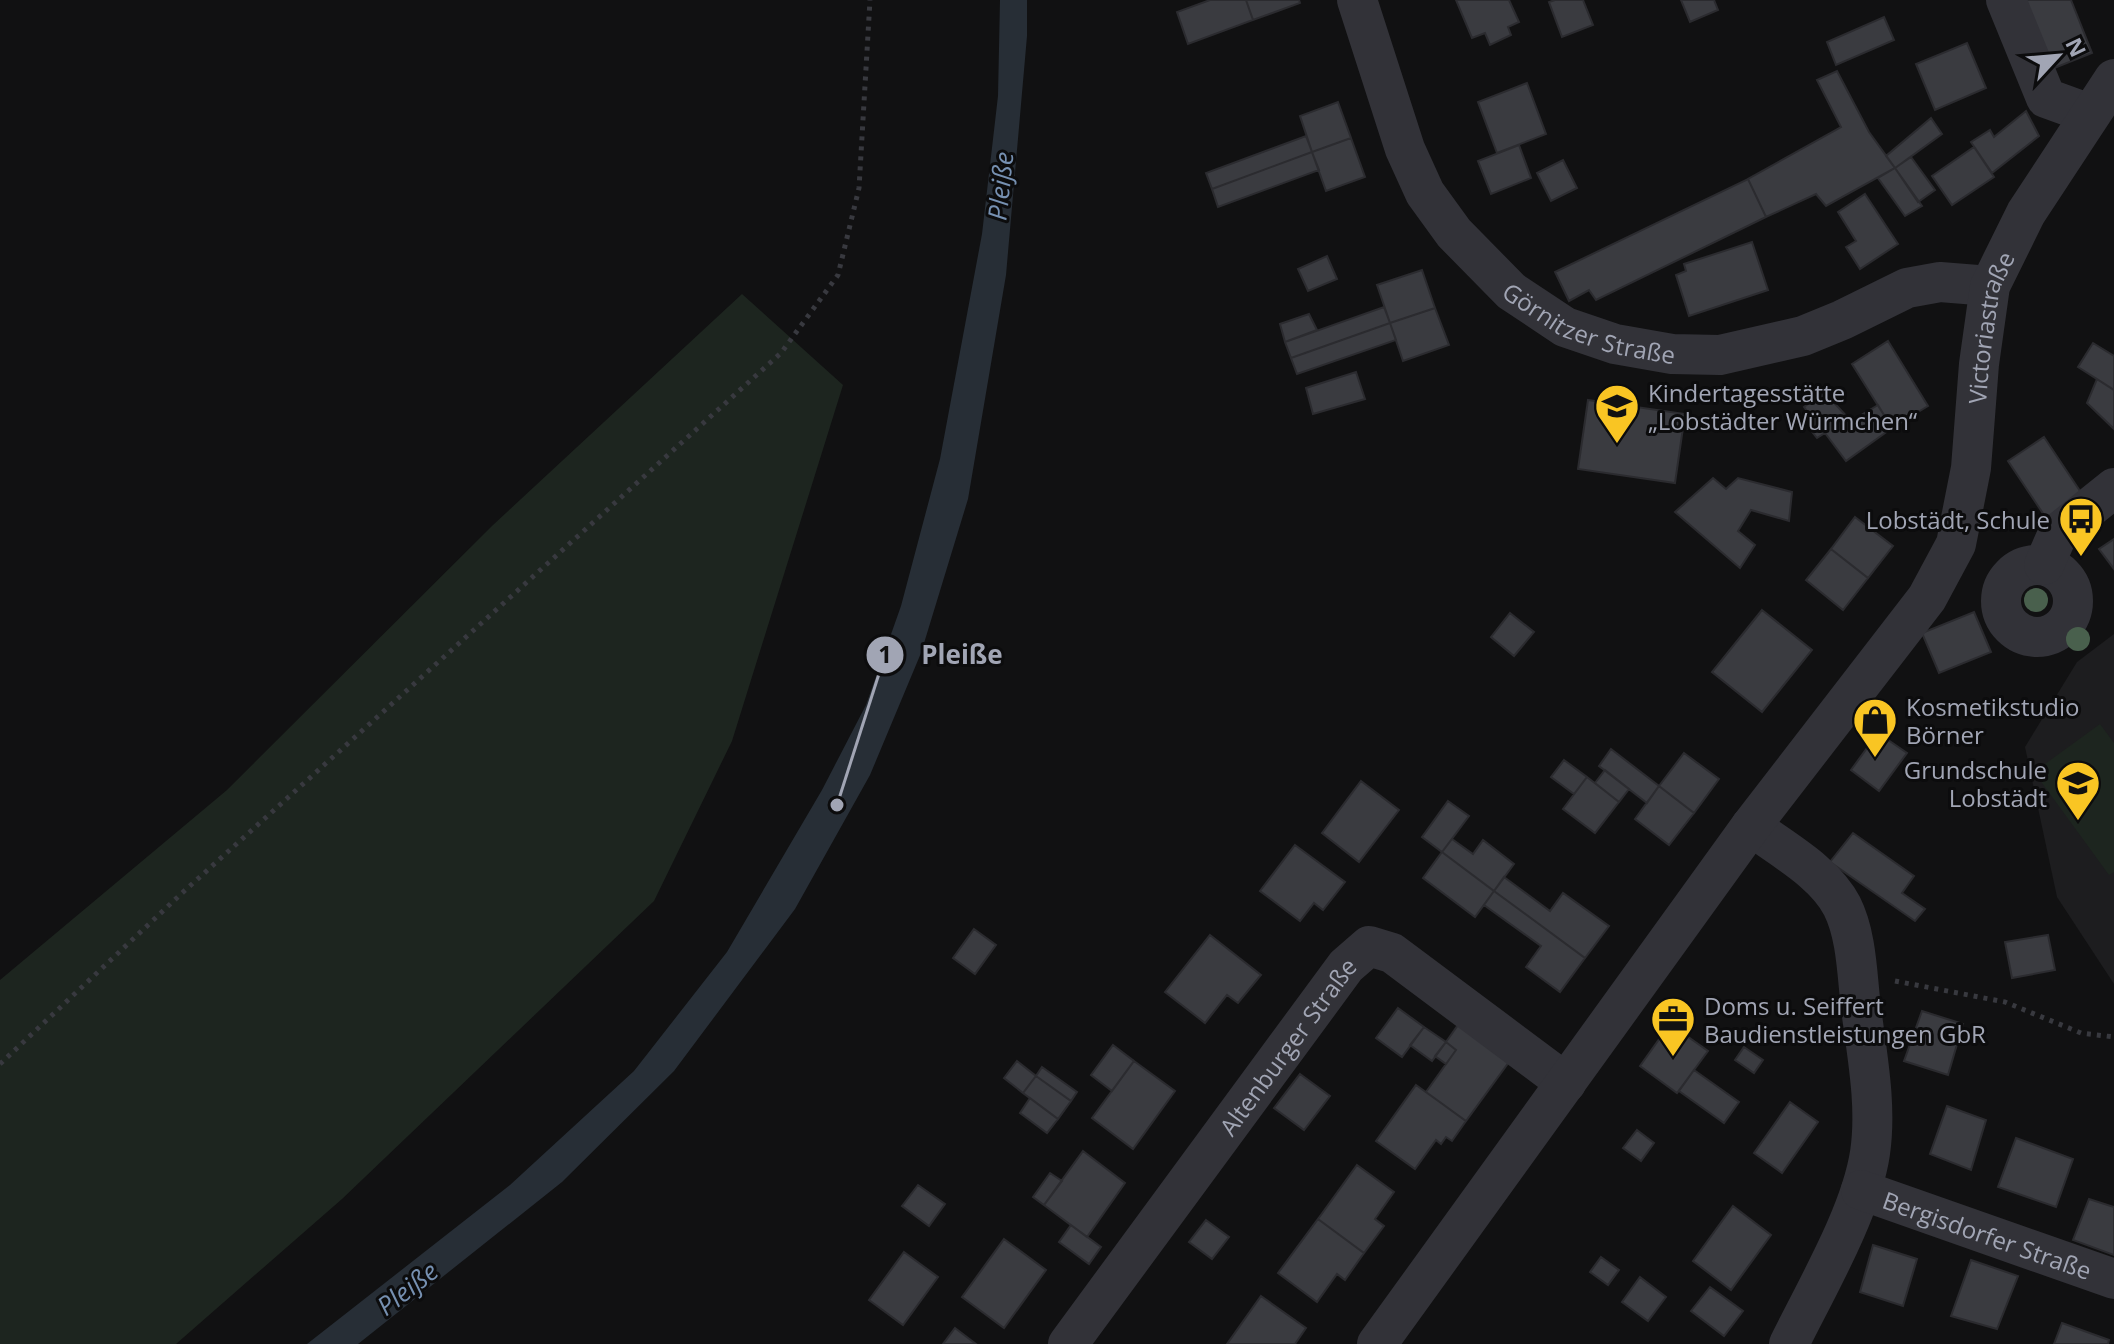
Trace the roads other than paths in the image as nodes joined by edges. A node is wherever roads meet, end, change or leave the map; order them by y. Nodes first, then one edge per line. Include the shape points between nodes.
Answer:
1 (1357, 0) edge
2 (2006, 0) edge
3 (2114, 79) edge
4 (2090, 114) junction
5 (1990, 286) junction
6 (2114, 488) edge
7 (1956, 544) junction
8 (2044, 565) junction
9 (2007, 581) junction
10 (1751, 826) junction
11 (1566, 1083) junction
12 (1861, 1190) junction
13 (2114, 1279) edge
14 (1068, 1344) edge
15 (1377, 1344) edge
16 (1789, 1344) edge

1 - 5 street, Görnitzer Straße via 1405,149 1425,193 1454,233 1511,291 1565,327 1615,344 1672,354 1720,355 1803,336 1907,288 1940,282
2 - 4 street via 2046,98
3 - 4 street, Victoriastraße
4 - 5 street, Victoriastraße via 2026,213
5 - 7 street, Victoriastraße via 1971,468
6 - 8 street via 2058,533
7 - 9 street
7 - 10 street via 1927,598
8 - 9 street via 2031,565
8 - 9 street via 2060,573 2074,598 2066,624 2048,637 2027,637 2007,622 2001,603
10 - 11 street
10 - 12 street, Bergisdorfer Straße via 1829,887 1851,935 1872,1102 1870,1152
11 - 14 street, Altenburger Straße via 1392,953 1369,946 1346,966
11 - 15 street
12 - 13 street, Bergisdorfer Straße
12 - 16 street, Bergisdorfer Straße

